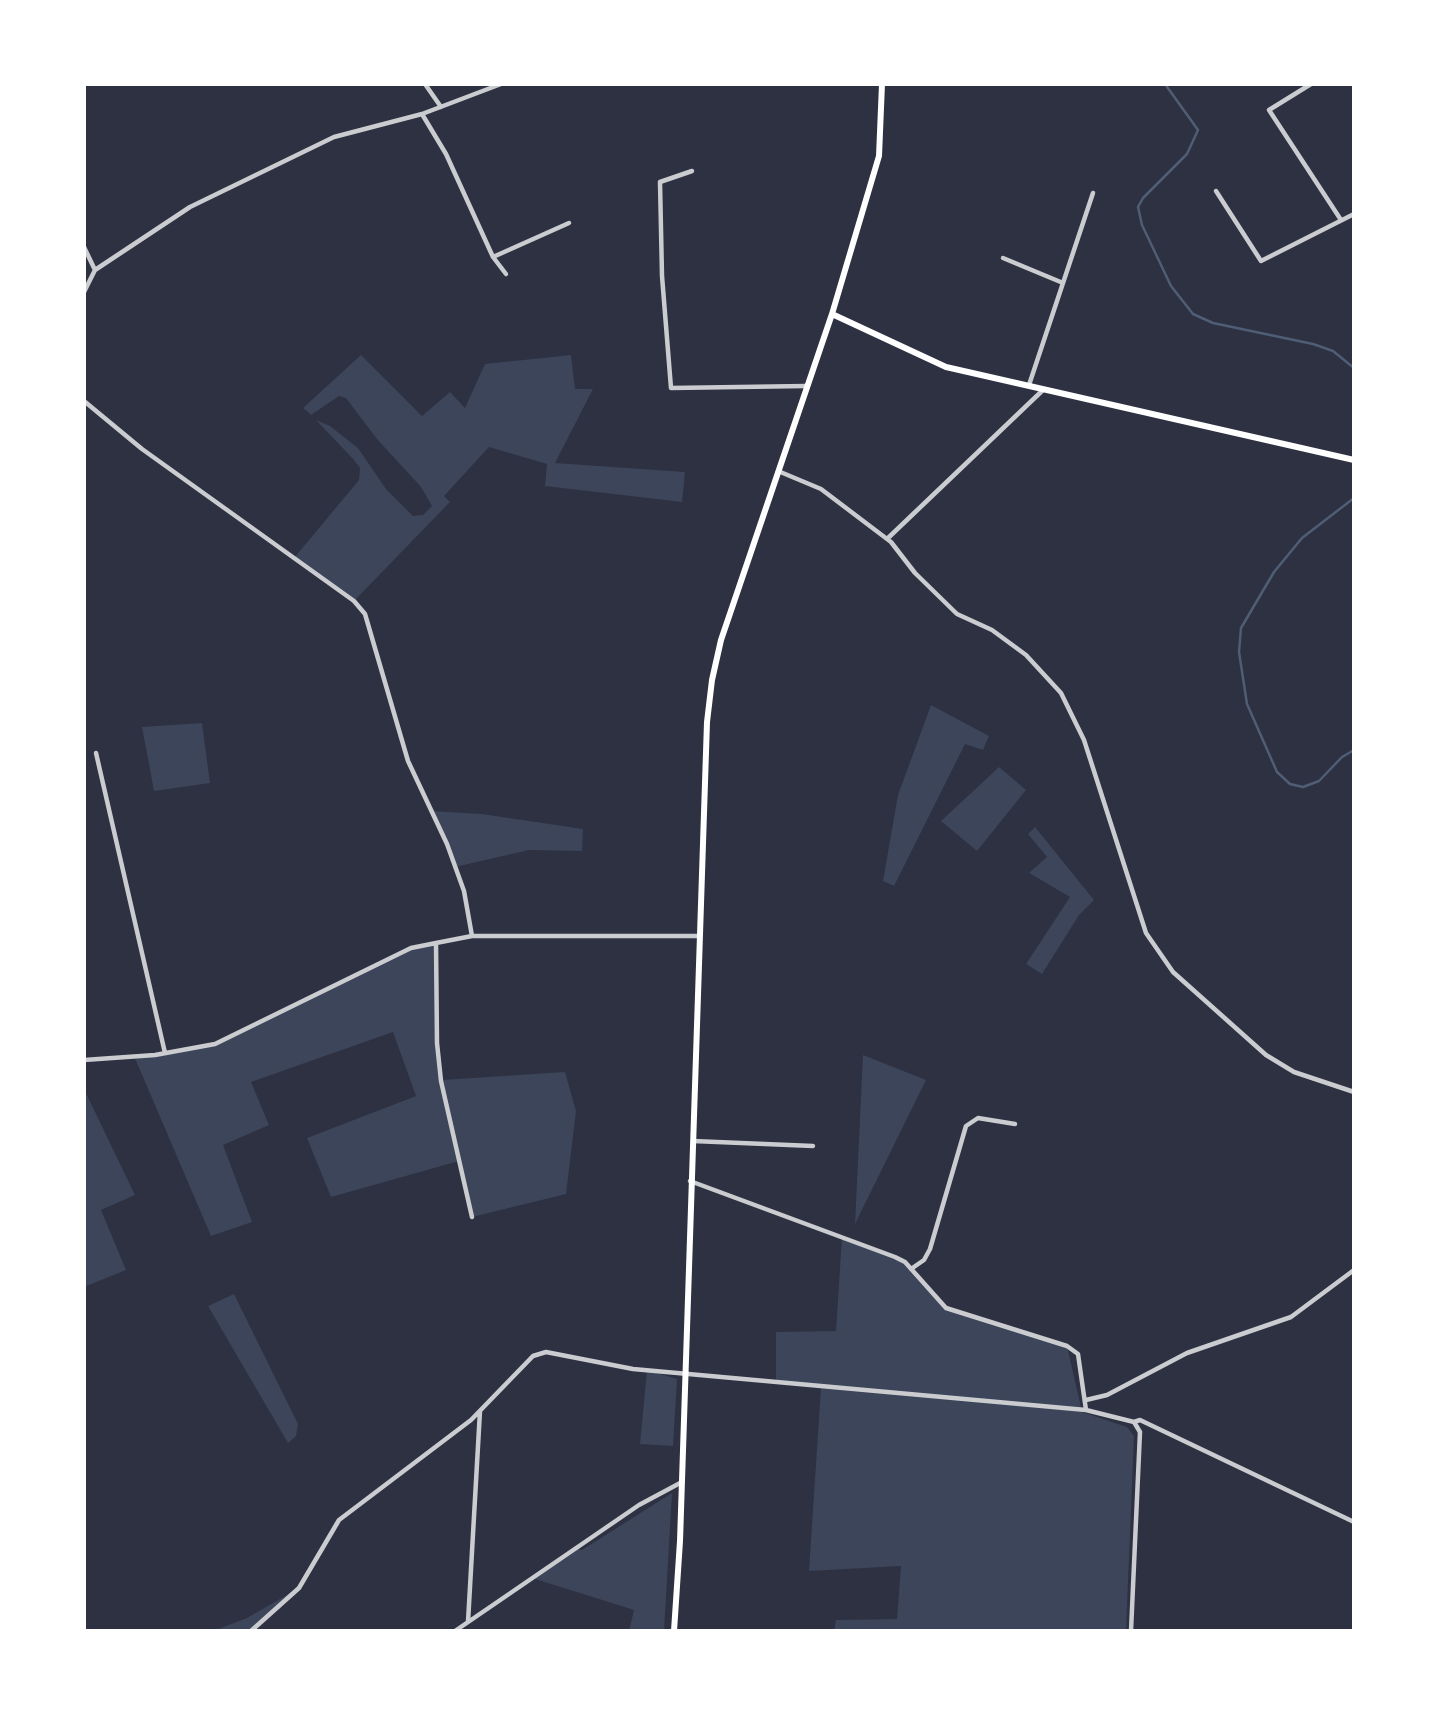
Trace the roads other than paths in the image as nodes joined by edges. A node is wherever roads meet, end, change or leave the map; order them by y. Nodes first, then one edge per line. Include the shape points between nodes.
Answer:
1 (425, 84) edge
2 (501, 84) edge
3 (882, 84) edge
4 (1311, 84) edge
5 (441, 107) junction
6 (422, 114) junction
7 (692, 172) dead end
8 (1216, 191) dead end
9 (1093, 193) dead end
10 (1354, 214) edge
11 (1341, 220) junction
12 (569, 223) dead end
13 (84, 247) edge
14 (492, 257) junction
15 (1003, 258) dead end
16 (95, 270) junction
17 (506, 274) dead end
18 (1063, 283) junction
19 (84, 292) edge
20 (832, 314) junction
21 (1028, 385) junction
22 (806, 386) junction
23 (1044, 389) junction
24 (84, 401) edge
25 (1354, 460) edge
26 (777, 471) junction
27 (887, 539) junction
28 (96, 753) dead end
29 (472, 936) junction
30 (700, 936) junction
31 (436, 943) junction
32 (165, 1053) junction
33 (84, 1060) edge
34 (1354, 1092) edge
35 (1015, 1125) dead end
36 (692, 1141) junction
37 (813, 1146) dead end
38 (690, 1181) junction
39 (472, 1217) dead end
40 (911, 1269) junction
41 (1354, 1269) edge
42 (686, 1373) junction
43 (1086, 1400) junction
44 (480, 1410) junction
45 (1086, 1410) junction
46 (1134, 1422) junction
47 (682, 1482) junction
48 (1354, 1522) edge
49 (468, 1623) junction
50 (251, 1631) edge
51 (455, 1631) edge
52 (674, 1631) edge
53 (1132, 1631) edge

1 - 5 street
2 - 5 street
3 - 20 main road via 878,156
4 - 11 street via 1269,110
5 - 6 street
6 - 14 street via 446,154
6 - 16 street via 334,137 190,207
7 - 22 street via 660,182 670,388
8 - 11 street via 1261,261
9 - 18 street
10 - 11 street
12 - 14 street
13 - 16 street
14 - 17 street
15 - 18 street
16 - 19 street
18 - 21 street
20 - 21 main road via 946,367
20 - 22 main road
21 - 23 main road
22 - 26 main road
23 - 25 main road
23 - 27 street
24 - 29 street via 142,449 354,601 365,614 408,761 464,891
26 - 27 street via 821,489
26 - 30 main road via 712,680
27 - 34 street via 957,614 992,630 1026,655 1061,694 1084,740 1146,933 1173,972 1266,1055 1294,1072
28 - 32 street
29 - 30 street
29 - 31 street
30 - 36 main road
31 - 32 street via 411,948 215,1044
31 - 39 street via 441,1081
32 - 33 street
35 - 40 street via 978,1118 967,1126 930,1250
36 - 37 street
36 - 38 main road
38 - 40 street via 895,1257
38 - 42 main road
40 - 43 street via 946,1308 1067,1346 1078,1354
41 - 43 street via 1291,1317 1187,1353 1107,1395
42 - 44 street via 633,1369 546,1352 533,1356
42 - 45 street
42 - 47 main road
43 - 45 street
44 - 49 street
44 - 50 street via 339,1520 299,1588
45 - 46 street
46 - 48 street via 1155,1426
46 - 53 street via 1140,1432
47 - 49 street via 639,1505
47 - 52 main road
49 - 51 street

